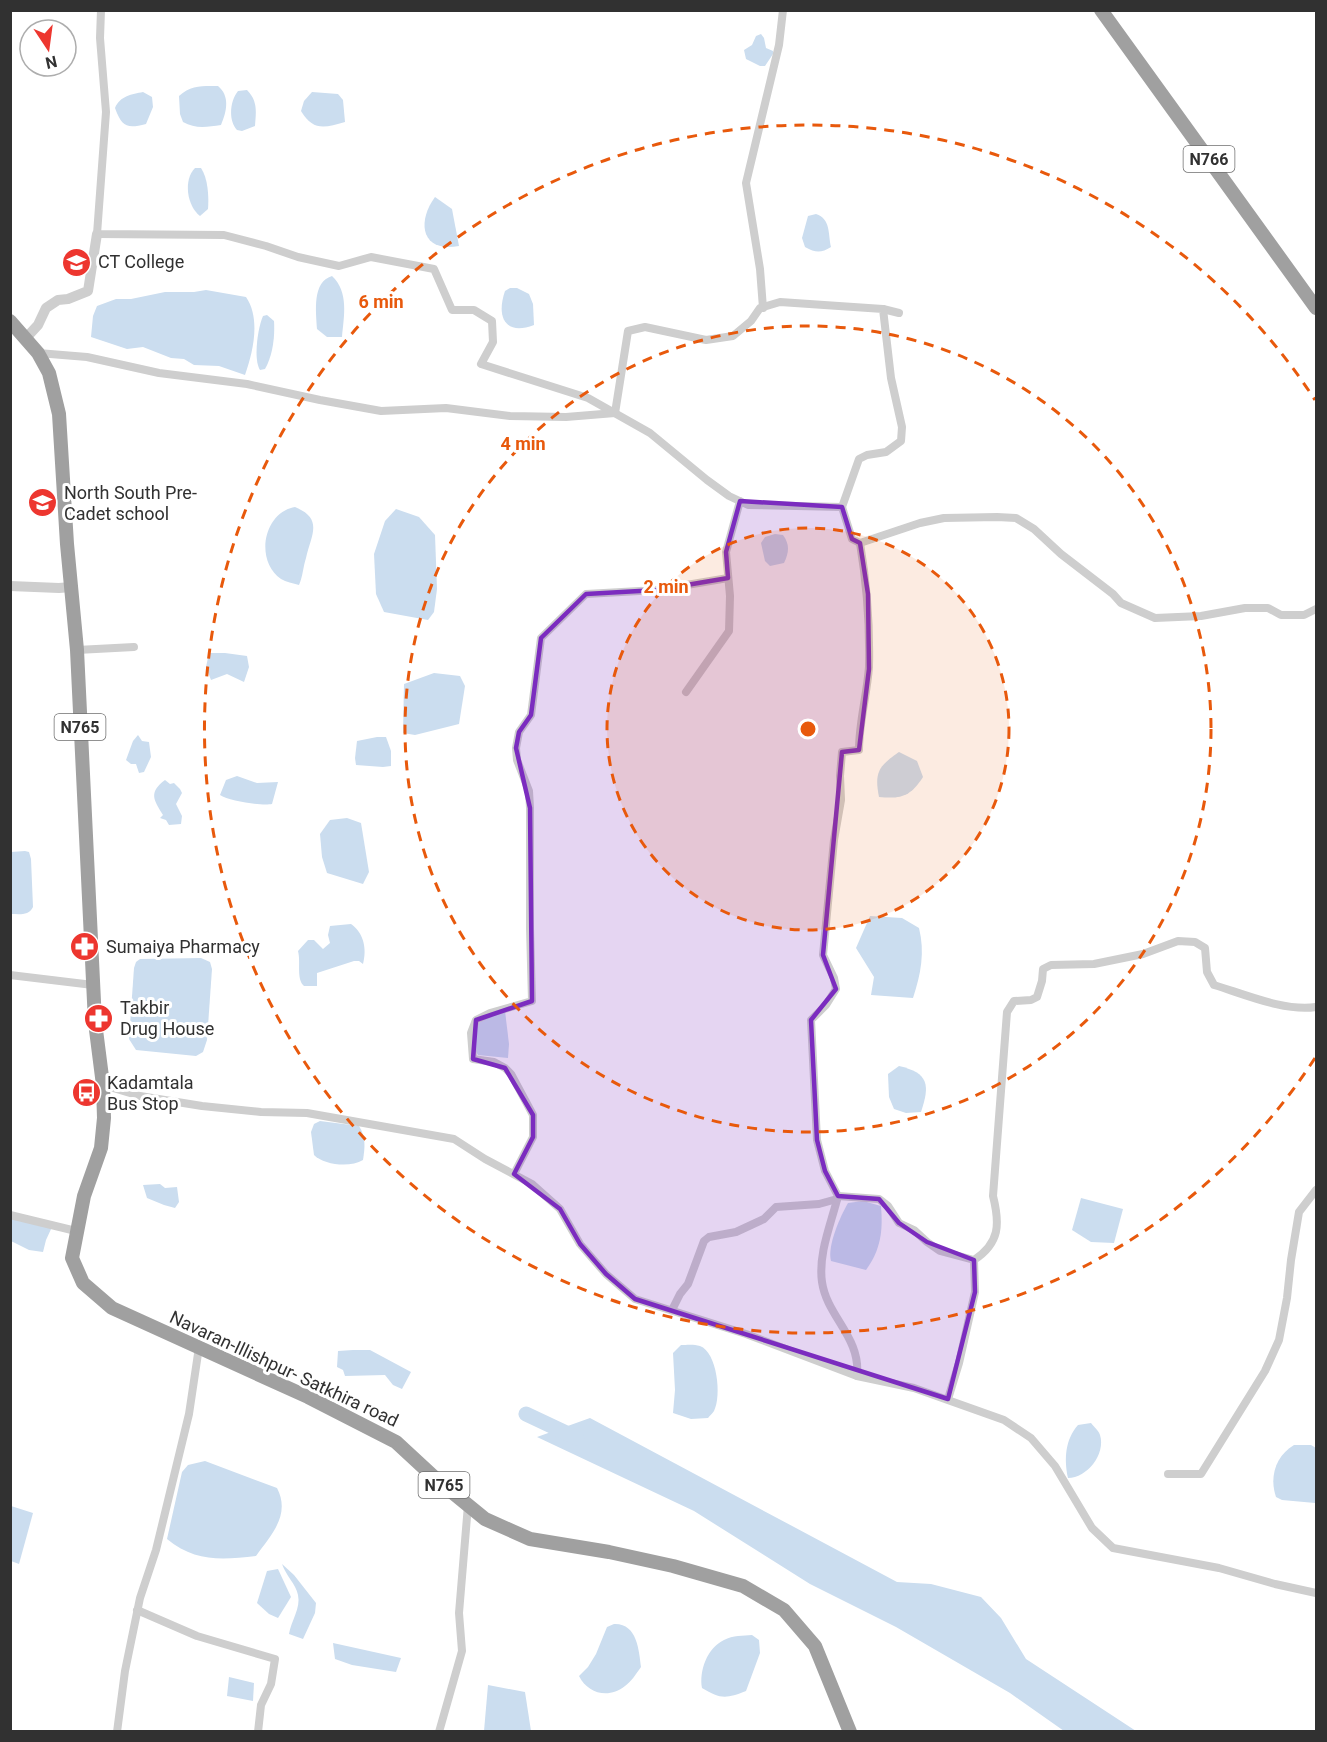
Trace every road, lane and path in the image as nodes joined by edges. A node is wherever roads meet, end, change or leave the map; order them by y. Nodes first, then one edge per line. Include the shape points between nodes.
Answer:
1 (101, 10) edge
2 (783, 10) edge
3 (1101, 10) edge
4 (97, 234) junction
5 (763, 308) junction
6 (1317, 308) edge
7 (883, 309) junction
8 (899, 313) dead end
9 (10, 321) edge
10 (26, 338) junction
11 (38, 352) junction
12 (615, 413) junction
13 (740, 501) junction
14 (842, 507) junction
15 (860, 543) junction
16 (728, 578) junction
17 (10, 586) edge
18 (70, 587) junction
19 (1317, 609) edge
20 (134, 647) dead end
21 (77, 650) junction
22 (686, 692) dead end
23 (10, 975) edge
24 (93, 985) junction
25 (1317, 1007) edge
26 (103, 1085) junction
27 (514, 1174) junction
28 (1317, 1190) edge
29 (837, 1198) junction
30 (10, 1215) edge
31 (76, 1231) junction
32 (974, 1260) junction
33 (672, 1310) junction
34 (199, 1347) junction
35 (857, 1376) junction
36 (948, 1399) junction
37 (1168, 1474) dead end
38 (468, 1505) junction
39 (1317, 1593) edge
40 (137, 1610) junction
41 (117, 1731) edge
42 (258, 1731) edge
43 (439, 1731) edge
44 (850, 1731) edge

1 - 4 street via 106,112
2 - 5 street via 746,183
3 - 6 highway, N766
4 - 10 street via 88,291 46,308
4 - 12 street via 224,235 339,266 371,257 434,269 452,310 474,310 492,321 493,342 481,364 588,398
5 - 7 street via 780,302
5 - 12 street via 733,336 706,340 645,327 628,331
7 - 8 street
7 - 14 street via 891,378 902,426 901,441 886,452 860,459
9 - 10 highway, N765
10 - 11 highway, N765
11 - 12 street via 247,384 381,411 446,408 510,416 566,417
11 - 18 highway, N765 via 49,373 59,414
12 - 13 street via 650,433 707,480
13 - 14 street via 748,505
13 - 16 street via 726,552
14 - 15 street via 852,539
15 - 19 street via 944,518 1016,518 1121,603 1155,618 1201,616 1245,608 1304,615
15 - 29 street via 868,594 868,669 859,750 843,752 823,955 836,989 811,1020 817,1140
16 - 22 street via 729,631
16 - 27 street via 657,590 586,594 541,638 531,715 519,732 516,748 529,791 532,1001 476,1020 471,1033 473,1059 505,1068 533,1115 533,1137
17 - 18 street
18 - 21 highway, N765
20 - 21 street
21 - 24 highway, N765
23 - 24 street
24 - 26 highway, N765
25 - 32 street via 1304,1009 1214,985 1207,972 1204,948 1195,942 1178,941 1143,954 1094,964 1063,964 1043,969 1037,997 1014,1001 1007,1012 993,1196 996,1235 986,1252
26 - 27 street via 202,1106 307,1113 454,1139
26 - 31 highway, Navaran-Illishpur- Satkhira road / N765 via 101,1148
27 - 33 street via 560,1209 580,1244 635,1299
28 - 37 street via 1299,1212 1279,1340 1265,1371 1201,1474
29 - 32 street via 879,1199 899,1223 940,1251
29 - 33 street via 819,1204 776,1208 764,1219 736,1232 709,1237
29 - 35 street via 822,1258 822,1283 855,1350
30 - 31 street
31 - 34 highway, Navaran-Illishpur- Satkhira road / N765 via 72,1258 88,1289 112,1308
32 - 36 street via 975,1292
33 - 35 street
34 - 38 highway, Navaran-Illishpur- Satkhira road / N765 via 396,1442
34 - 40 street via 189,1414
35 - 36 street
36 - 39 street via 1004,1420 1030,1437 1055,1466 1092,1528 1113,1548 1219,1568
38 - 43 street via 459,1613 462,1651
38 - 44 highway, Navaran-Illishpur- Satkhira road / N765 via 485,1519 530,1539 674,1566 743,1586 784,1610 815,1646
40 - 41 street
40 - 42 street via 197,1636 275,1659 271,1684 261,1705

